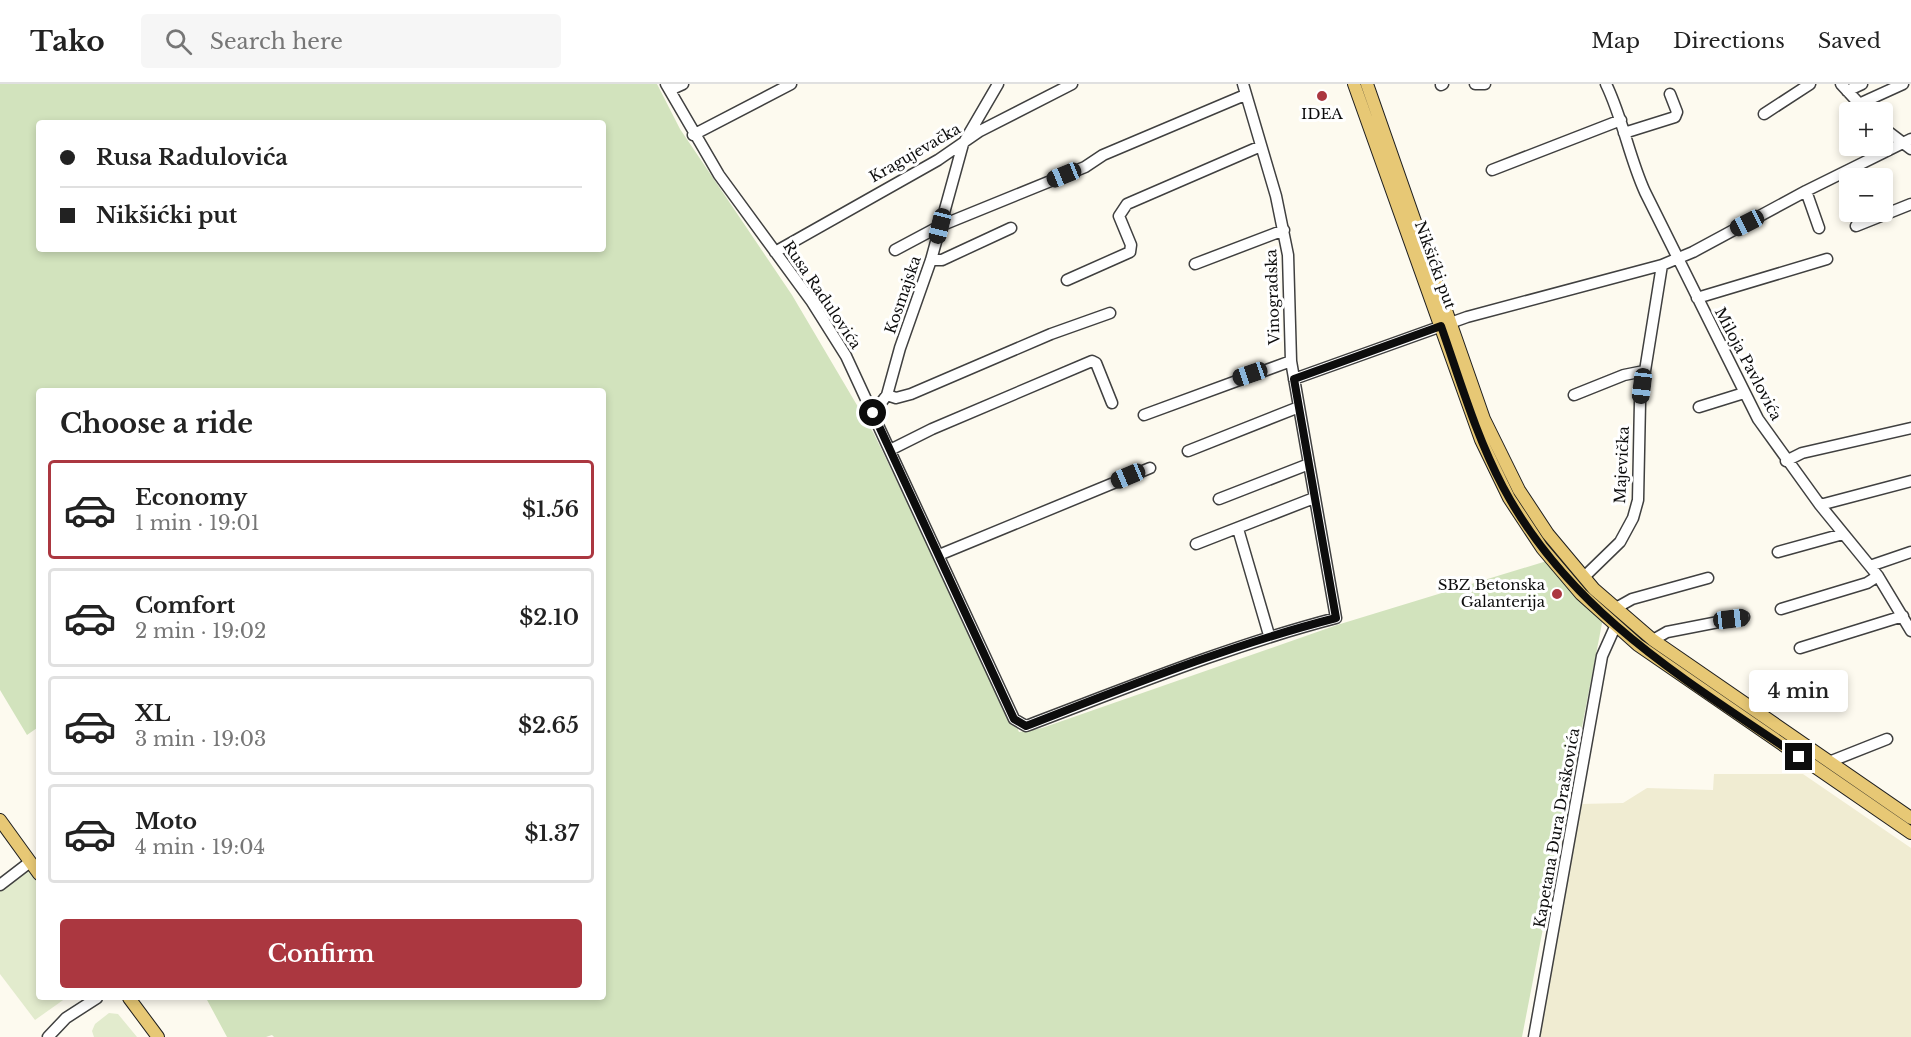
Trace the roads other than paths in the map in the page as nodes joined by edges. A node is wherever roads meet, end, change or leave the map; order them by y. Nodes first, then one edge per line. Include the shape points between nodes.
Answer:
1 (683, 84) edge
2 (791, 84) edge
3 (998, 84) edge
4 (1072, 84) edge
5 (1354, 84) edge
6 (1367, 84) edge
7 (1474, 84) edge
8 (1485, 84) edge
9 (1606, 84) edge
10 (1810, 84) edge
11 (1862, 84) edge
12 (1903, 84) edge
13 (668, 87) edge
14 (1844, 88) edge
15 (1244, 89) edge
16 (1670, 94) dead end
17 (1857, 102) edge
18 (1873, 102) edge
19 (1764, 114) dead end
20 (1621, 120) junction
21 (1624, 133) junction
22 (693, 135) junction
23 (1893, 135) edge
24 (963, 144) junction
25 (1909, 144) edge
26 (1261, 146) junction
27 (1492, 170) dead end
28 (1806, 191) junction
29 (1911, 204) edge
30 (940, 226) junction
31 (1856, 226) dead end
32 (1011, 228) dead end
33 (1819, 228) dead end
34 (1284, 230) junction
35 (895, 250) dead end
36 (775, 252) junction
37 (1677, 258) junction
38 (1827, 259) dead end
39 (931, 260) junction
40 (1195, 264) dead end
41 (1662, 265) junction
42 (1067, 280) dead end
43 (1697, 298) junction
44 (1110, 313) dead end
45 (1446, 324) junction
46 (1291, 361) junction
47 (1644, 371) junction
48 (1294, 379) junction
49 (1743, 393) junction
50 (1574, 394) dead end
51 (887, 395) junction
52 (1112, 403) dead end
53 (1699, 406) dead end
54 (1299, 407) junction
55 (873, 413) junction
56 (1144, 415) dead end
57 (1911, 428) edge
58 (892, 449) junction
59 (1188, 451) dead end
60 (1786, 461) junction
61 (1309, 464) junction
62 (1150, 468) dead end
63 (1911, 481) edge
64 (1314, 498) junction
65 (1219, 499) dead end
66 (1820, 505) junction
67 (1238, 529) junction
68 (1843, 534) junction
69 (1196, 544) dead end
70 (1778, 552) dead end
71 (1911, 552) edge
72 (939, 555) junction
73 (1870, 566) junction
74 (1878, 576) junction
75 (1584, 577) junction
76 (1708, 578) dead end
77 (1616, 608) junction
78 (1781, 609) dead end
79 (1903, 616) junction
80 (1744, 617) dead end
81 (1615, 627) junction
82 (1911, 631) edge
83 (1269, 635) junction
84 (1653, 640) junction
85 (1800, 648) dead end
86 (1887, 739) dead end
87 (1828, 762) junction
88 (1890, 811) junction
89 (1911, 818) edge
90 (0, 820) edge
91 (1911, 833) edge
92 (30, 862) junction
93 (36, 870) edge
94 (0, 885) edge
95 (95, 1000) edge
96 (130, 1000) edge
97 (48, 1037) edge
98 (158, 1037) edge
99 (1534, 1037) edge

1 - 13 street
2 - 22 street
3 - 24 street, Kosmajska
4 - 24 street, Kragujevačka via 980,131
5 - 45 main road, Nikšićki put
6 - 45 main road
7 - 8 street
9 - 20 street, Miloja Pavlovića
10 - 19 street
11 - 14 street
12 - 18 street
13 - 22 street, Rusa Radulovića
14 - 17 street
15 - 26 street, Vinogradska
15 - 30 street via 1084,167
16 - 21 street via 1677,112 1675,117
20 - 21 street, Miloja Pavlovića
20 - 27 street
21 - 37 street, Miloja Pavlovića via 1634,167
22 - 36 street, Rusa Radulovića
23 - 25 street
24 - 30 street, Kosmajska
24 - 36 street, Kragujevačka
25 - 28 street
26 - 34 street, Vinogradska
26 - 42 street via 1127,204 1119,216 1131,245 1130,252
28 - 33 street
28 - 37 street
29 - 31 street
30 - 35 street
30 - 39 street, Kosmajska
32 - 39 street via 942,260
34 - 40 street
34 - 46 street, Vinogradska via 1290,274
36 - 55 street, Rusa Radulovića via 838,341
37 - 41 street
37 - 43 street, Miloja Pavlovića
38 - 43 street
39 - 51 street, Kosmajska
41 - 45 street
41 - 47 street, Majevička
43 - 49 street, Miloja Pavlovića
44 - 51 street via 910,394 896,398
45 - 48 street
45 - 75 main road via 1496,447 1538,520
45 - 81 main road, Nikšićki put via 1482,440 1514,506 1558,569
46 - 48 street, Vinogradska
46 - 56 street
47 - 50 street
47 - 75 street, Majevička via 1634,518 1620,542
48 - 54 street, Vinogradska
49 - 53 street
49 - 60 street, Miloja Pavlovića
51 - 55 street, Kosmajska
52 - 58 street via 1092,361
54 - 59 street
54 - 61 street, Vinogradska
55 - 58 street, Rusa Radulovića
57 - 60 street via 1802,453
58 - 72 street, Rusa Radulovića
60 - 66 street, Miloja Pavlovića
61 - 64 street, Vinogradska
61 - 65 street
62 - 72 street
63 - 66 street
64 - 67 street
64 - 83 street, Vinogradska via 1336,618
66 - 68 street, Miloja Pavlovića
67 - 69 street
67 - 83 street
68 - 70 street
68 - 73 street, Miloja Pavlovića
71 - 73 street
72 - 83 street, Rusa Radulovića via 1014,719 1026,726
73 - 74 street, Miloja Pavlovića
74 - 78 street via 1867,583
74 - 79 street, Miloja Pavlovića
75 - 77 main road
76 - 77 street via 1632,599
77 - 84 main road
79 - 82 street, Miloja Pavlovića
79 - 85 street
80 - 84 street via 1667,632
81 - 88 main road, Nikšićki put via 1665,665
81 - 99 street, Kapetana Đura Draškovića via 1602,656
84 - 87 main road
86 - 87 street
87 - 88 main road
88 - 89 main road
88 - 91 main road, Nikšićki put
90 - 92 main road
92 - 93 main road
92 - 94 street
95 - 97 street via 66,1018
96 - 98 main road

